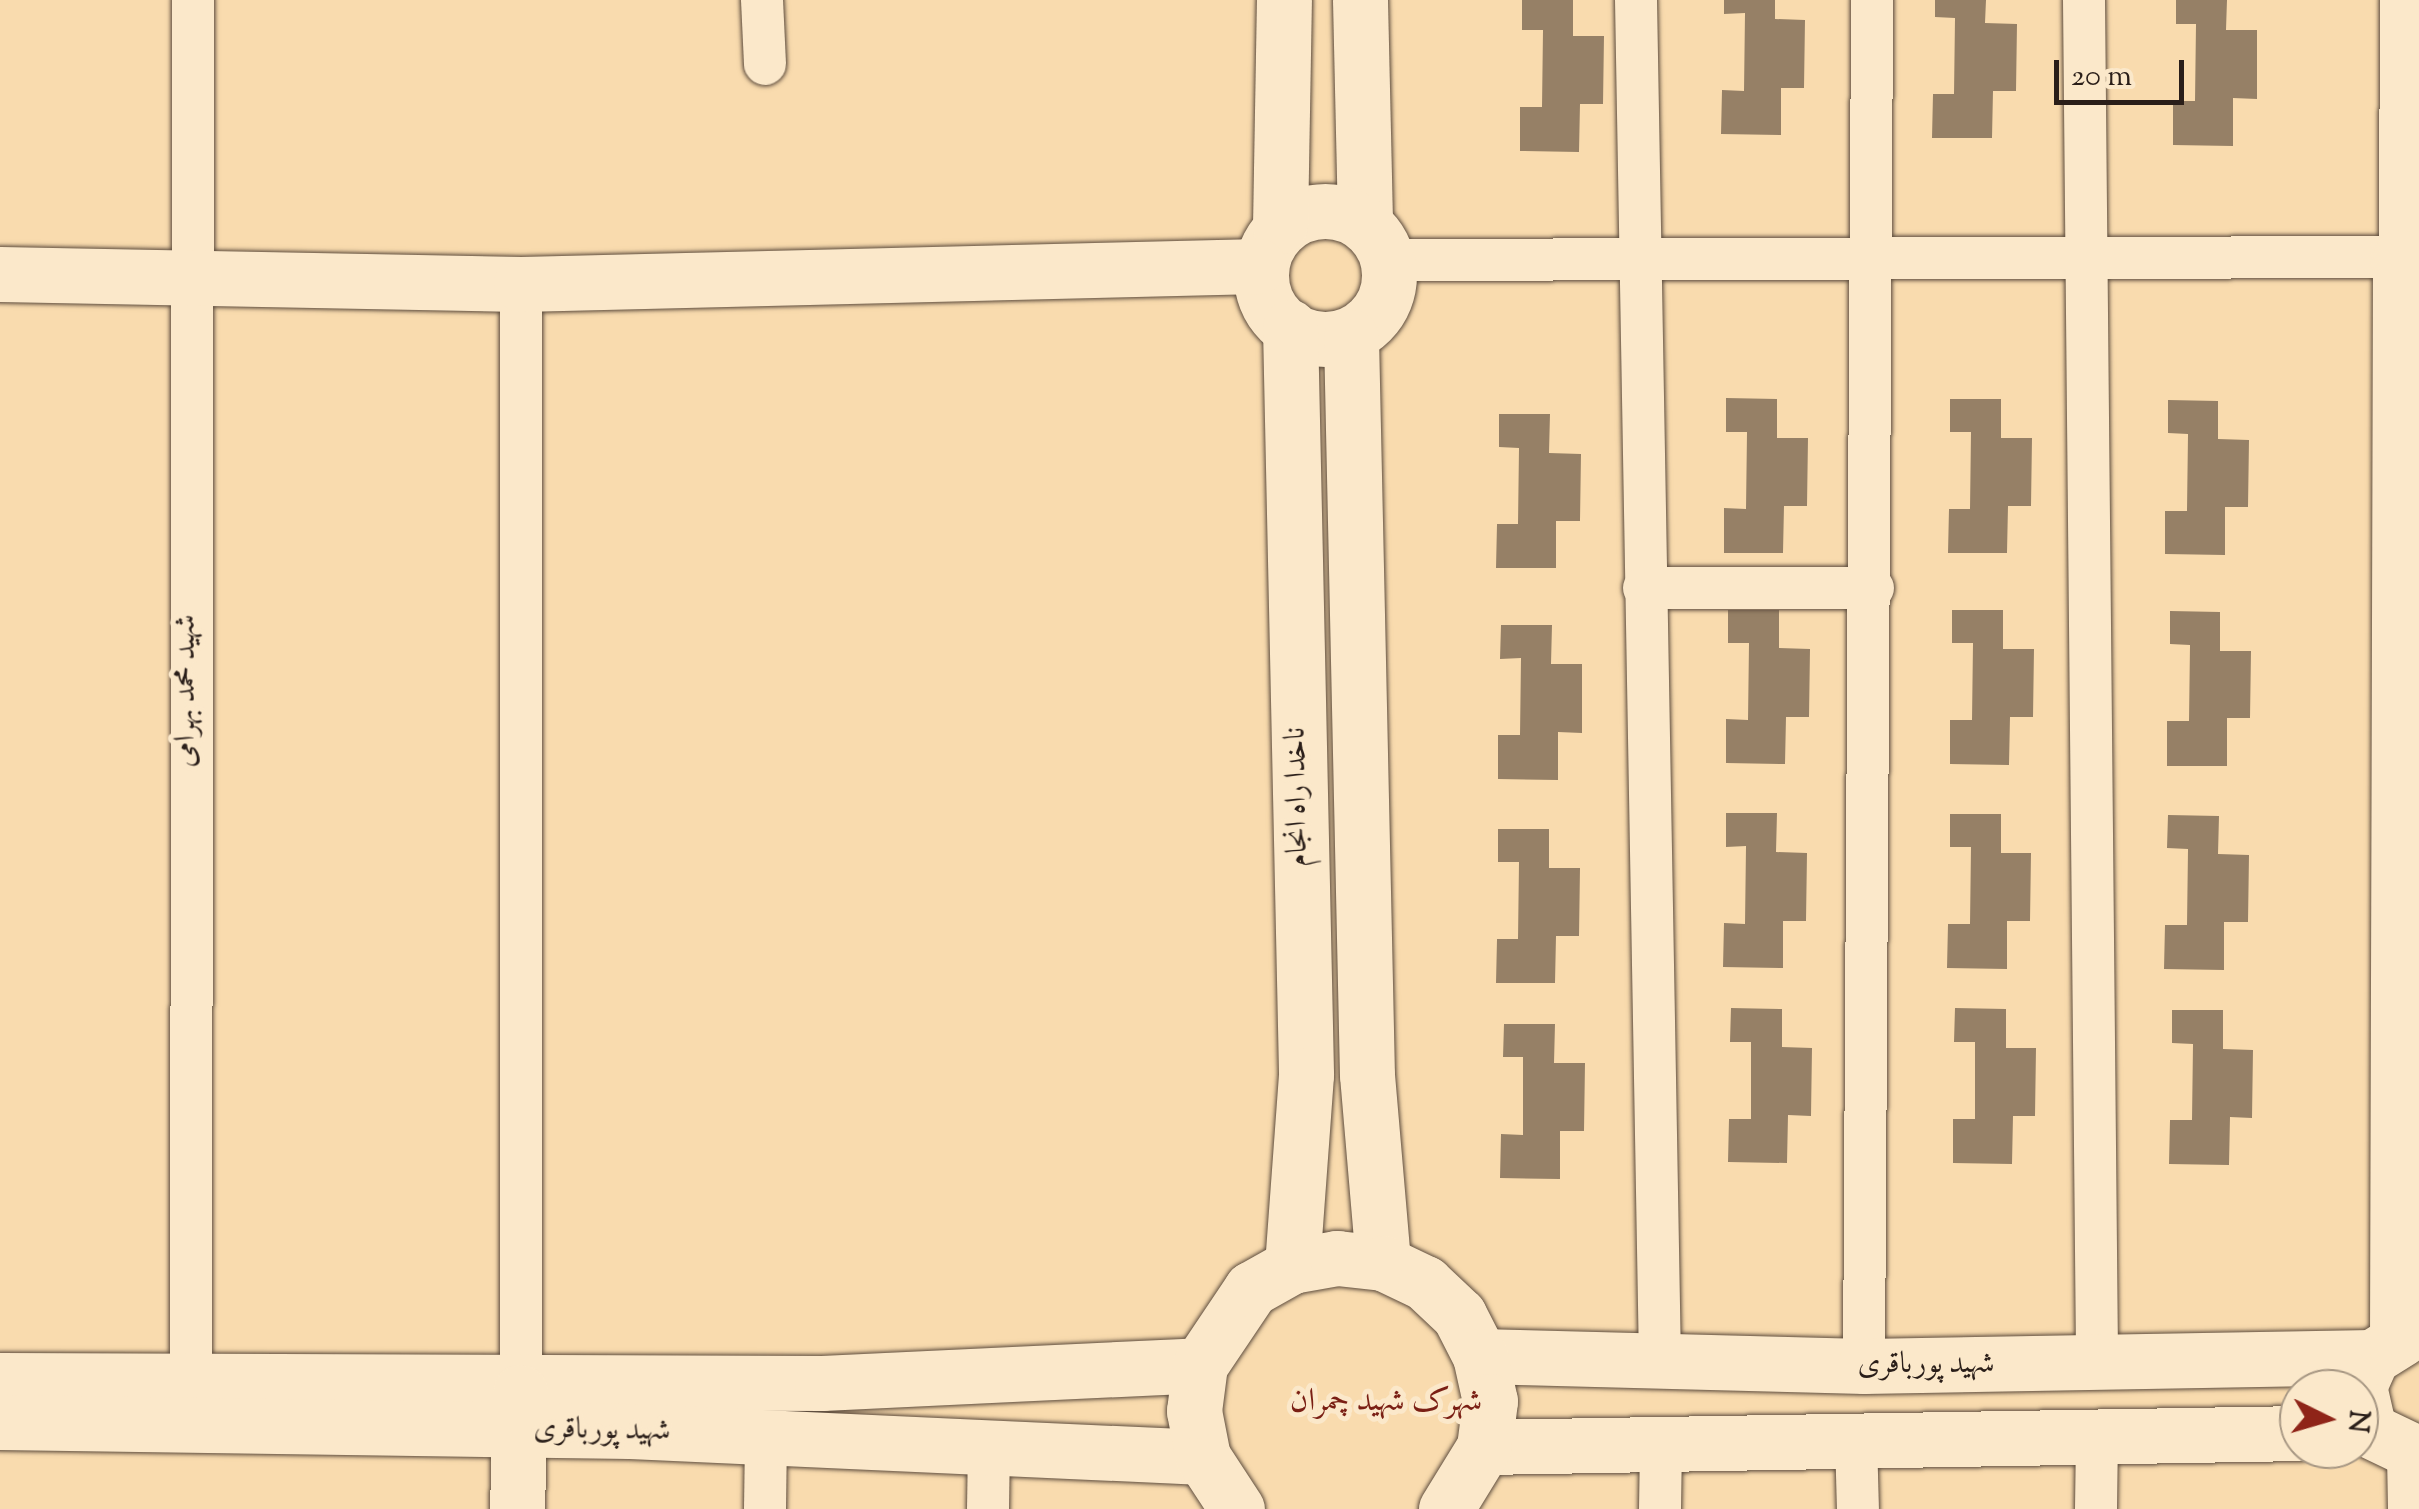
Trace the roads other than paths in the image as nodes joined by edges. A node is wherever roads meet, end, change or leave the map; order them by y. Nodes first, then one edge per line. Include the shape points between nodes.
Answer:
1 (194, 0) edge
2 (762, 0) edge
3 (1284, 0) edge
4 (1360, 0) edge
5 (1636, 0) edge
6 (1872, 0) edge
7 (2084, 0) edge
8 (2401, 0) edge
9 (764, 64) dead end
10 (1378, 241) junction
11 (1270, 246) junction
12 (2410, 257) edge
13 (2085, 258) junction
14 (1876, 259) junction
15 (1637, 260) junction
16 (0, 274) edge
17 (191, 278) junction
18 (521, 284) junction
19 (1290, 327) junction
20 (1351, 336) junction
21 (1644, 588) junction
22 (1873, 588) junction
23 (1360, 624) junction
24 (1295, 625) junction
25 (1366, 891) junction
26 (1299, 894) junction
27 (1383, 1264) junction
28 (1292, 1266) junction
29 (2396, 1344) edge
30 (1480, 1356) junction
31 (1660, 1360) junction
32 (2097, 1363) junction
33 (1200, 1365) junction
34 (1864, 1366) junction
35 (0, 1380) edge
36 (191, 1382) junction
37 (822, 1383) junction
38 (519, 1406) junction
39 (0, 1422) edge
40 (2279, 1433) edge
41 (766, 1436) junction
42 (824, 1438) junction
43 (2097, 1438) junction
44 (1856, 1440) junction
45 (1661, 1443) junction
46 (2389, 1443) edge
47 (989, 1445) junction
48 (1484, 1447) junction
49 (1203, 1457) junction
50 (516, 1509) edge
51 (766, 1509) edge
52 (988, 1509) edge
53 (1238, 1509) edge
54 (1446, 1509) edge
55 (1660, 1509) edge
56 (1858, 1509) edge
57 (2096, 1509) edge
58 (2409, 1509) edge

1 - 17 street, شهید محمد بهرامی
2 - 9 street
3 - 11 street
4 - 10 street
5 - 15 street
6 - 14 street
7 - 13 street
8 - 12 street
10 - 11 street via 1322,208
10 - 15 street
10 - 20 street via 1384,306
11 - 18 street
11 - 19 street via 1270,311
12 - 13 street
12 - 29 street
13 - 14 street
13 - 32 street
14 - 15 street
14 - 22 street
15 - 21 street
16 - 17 street
17 - 18 street
17 - 36 street, شهید محمد بهرامی
18 - 38 street
19 - 20 street via 1306,338
19 - 24 street, ناخدا راه انجام
20 - 23 street
21 - 22 street
21 - 31 street
22 - 34 street
23 - 24 street
23 - 25 street
24 - 26 street, ناخدا راه انجام
25 - 26 street
25 - 27 street via 1367,1075
26 - 28 street, ناخدا راه انجام via 1306,1075
27 - 28 street via 1337,1258
27 - 30 street via 1448,1304
28 - 33 street via 1252,1289 1220,1323
29 - 32 street, شهید پورباقری
29 - 46 street via 2359,1386
30 - 31 street, شهید پورباقری
30 - 48 street via 1490,1402
31 - 34 street, شهید پورباقری
32 - 34 street, شهید پورباقری
32 - 43 street
33 - 37 street, شهید پورباقری
33 - 49 street via 1194,1412
34 - 44 street
35 - 36 street, شهید پورباقری
36 - 38 street, شهید پورباقری
37 - 38 street, شهید پورباقری
37 - 42 street
38 - 39 street, شهید پورباقری
38 - 41 street, شهید پورباقری
38 - 50 street
40 - 43 street
41 - 42 street, شهید پورباقری
41 - 51 street
42 - 47 street, شهید پورباقری
43 - 44 street
43 - 57 street
44 - 45 street
44 - 56 street
45 - 48 street
45 - 55 street
46 - 58 street
47 - 49 street, شهید پورباقری
47 - 52 street
48 - 54 street
49 - 53 street

